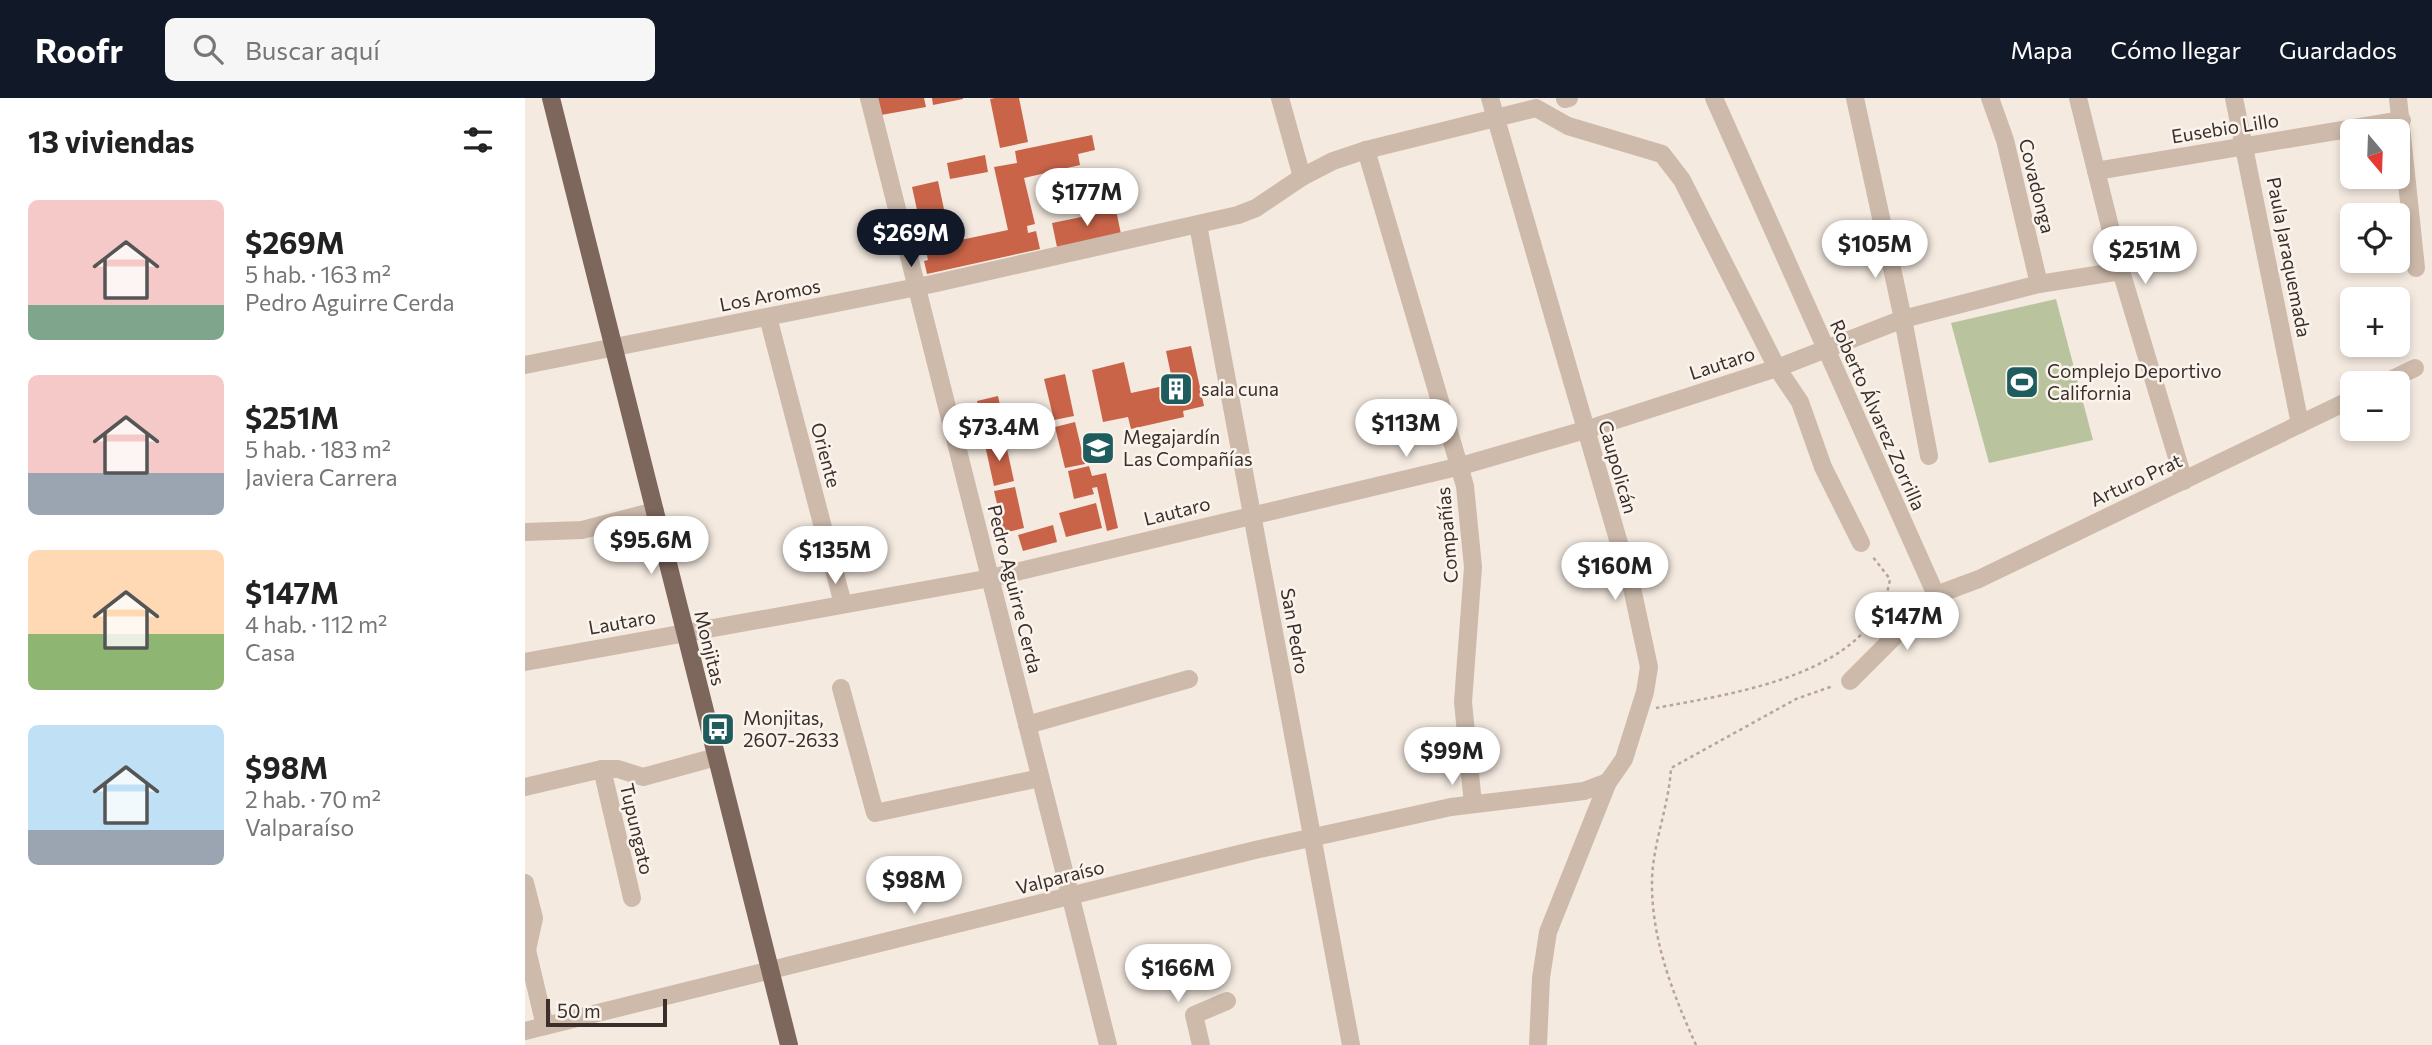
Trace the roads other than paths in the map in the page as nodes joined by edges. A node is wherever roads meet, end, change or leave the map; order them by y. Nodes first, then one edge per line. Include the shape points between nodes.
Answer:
1 (551, 98) edge
2 (869, 98) edge
3 (1280, 98) edge
4 (1490, 98) edge
5 (1714, 98) edge
6 (1855, 98) edge
7 (1990, 98) edge
8 (2078, 98) edge
9 (2234, 98) edge
10 (2398, 98) edge
11 (1495, 117) junction
12 (2402, 119) edge
13 (2340, 130) edge
14 (2245, 146) junction
15 (1366, 150) junction
16 (2096, 171) junction
17 (1301, 177) junction
18 (2409, 189) edge
19 (1198, 225) junction
20 (2416, 268) dead end
21 (2121, 271) junction
22 (2039, 285) junction
23 (915, 288) junction
24 (768, 317) junction
25 (1903, 319) junction
26 (614, 347) junction
27 (1825, 349) junction
28 (525, 365) edge
29 (1777, 368) junction
30 (2415, 368) dead end
31 (2409, 371) edge
32 (2340, 405) edge
33 (2300, 424) junction
34 (1585, 430) junction
35 (1929, 456) dead end
36 (1461, 466) junction
37 (2184, 481) junction
38 (655, 511) junction
39 (1252, 515) junction
40 (525, 532) edge
41 (1861, 543) road end
42 (991, 578) junction
43 (1936, 595) junction
44 (843, 604) junction
45 (685, 632) junction
46 (525, 662) edge
47 (1189, 679) dead end
48 (1850, 681) road end
49 (841, 688) dead end
50 (1027, 725) junction
51 (716, 757) junction
52 (601, 769) junction
53 (1040, 778) junction
54 (1608, 782) junction
55 (525, 787) edge
56 (1473, 804) junction
57 (1312, 838) junction
58 (525, 883) edge
59 (1069, 896) junction
60 (632, 898) dead end
61 (769, 972) junction
62 (1227, 1001) dead end
63 (545, 1026) junction
64 (525, 1031) edge
65 (789, 1045) edge
66 (1108, 1045) edge
67 (1201, 1045) edge
68 (1351, 1045) edge
69 (1538, 1045) edge

1 - 26 main road, Monjitas
2 - 23 street, Pedro Aguirre Cerda
3 - 17 street
4 - 11 street, Caupolicán
5 - 27 street, Roberto Álvarez Zorrilla
6 - 25 street
7 - 22 street, Covadonga via 2005,140
8 - 16 street
9 - 14 street, Paula Jaraquemada
10 - 12 street
11 - 15 street, Los Aromos
11 - 29 street, Los Aromos via 1536,108 1568,126 1662,154 1682,180
11 - 34 street, Caupolicán
13 - 14 street, Eusebio Lillo
14 - 16 street, Eusebio Lillo
14 - 33 street, Paula Jaraquemada
15 - 17 street, Los Aromos
15 - 36 street, Compañías
16 - 21 street
17 - 19 street, Los Aromos via 1256,208
18 - 20 street
19 - 23 street, Los Aromos
19 - 39 street, San Pedro
21 - 22 street, Lautaro
21 - 37 street
22 - 25 street, Lautaro
23 - 24 street, Los Aromos
23 - 42 street, Pedro Aguirre Cerda
24 - 26 street, Los Aromos
24 - 44 street, Oriente
25 - 27 street, Lautaro
25 - 35 street
26 - 28 street, Los Aromos
26 - 38 main road, Monjitas
27 - 29 street, Lautaro
27 - 43 street, Roberto Álvarez Zorrilla
29 - 34 street, Lautaro
29 - 41 street via 1800,402 1823,467
30 - 31 street
32 - 33 street, Arturo Prat
33 - 37 street, Arturo Prat
34 - 36 street, Lautaro
34 - 54 street, Caupolicán via 1643,631 1649,667 1641,710 1622,765
36 - 39 street, Lautaro
36 - 56 street, Compañías via 1473,567 1463,702
37 - 43 street, Arturo Prat
38 - 40 street via 582,530
38 - 45 main road, Monjitas
39 - 42 street, Lautaro
39 - 57 street, San Pedro
42 - 44 street, Lautaro
42 - 50 street, Pedro Aguirre Cerda
43 - 48 street
44 - 45 street, Lautaro
45 - 46 street, Lautaro
45 - 51 main road, Monjitas
47 - 50 street
49 - 53 street via 875,813
50 - 53 street, Pedro Aguirre Cerda
51 - 52 street via 643,777
51 - 61 main road, Monjitas
52 - 55 street
52 - 60 street, Tupungato
53 - 59 street, Pedro Aguirre Cerda
54 - 56 street, Valparaíso via 1584,791
54 - 69 street, Caupolicán via 1548,932
56 - 57 street, Valparaíso
57 - 59 street, Valparaíso
57 - 68 street, San Pedro
58 - 63 street via 534,918 527,950
59 - 61 street, Valparaíso
59 - 66 street, Pedro Aguirre Cerda
61 - 63 street, Valparaíso
61 - 65 main road, Monjitas
62 - 67 street via 1194,1015
63 - 64 street, Valparaíso

